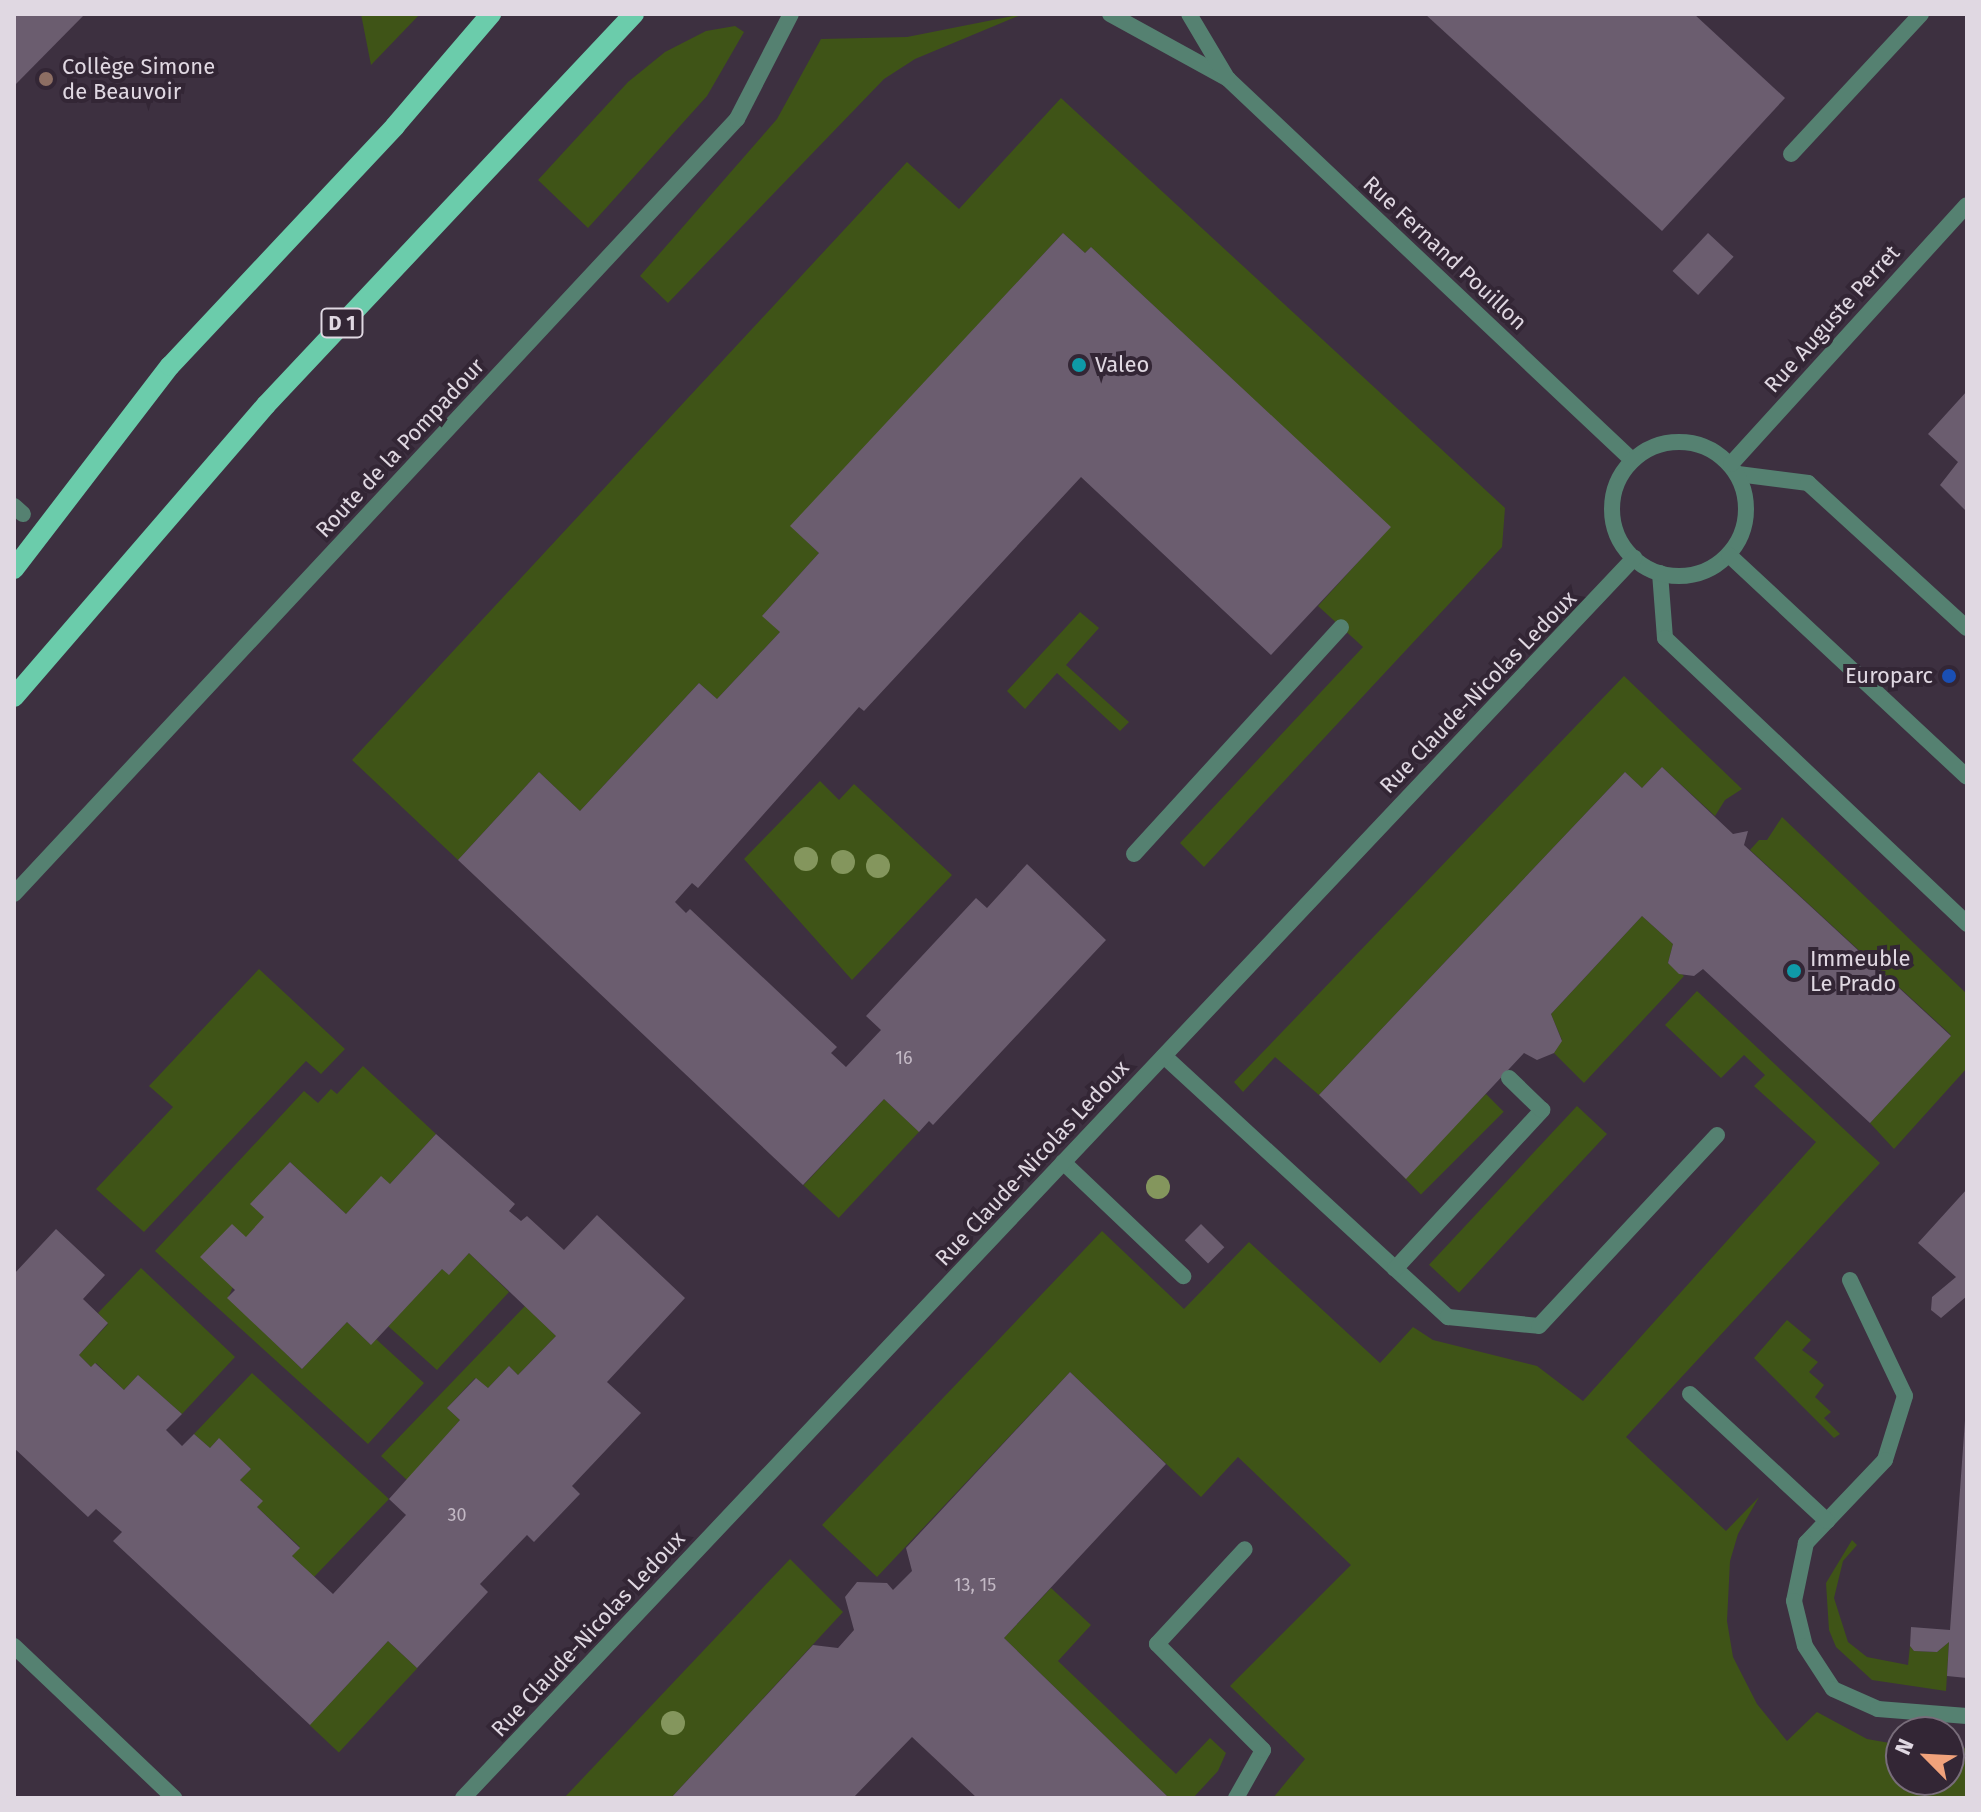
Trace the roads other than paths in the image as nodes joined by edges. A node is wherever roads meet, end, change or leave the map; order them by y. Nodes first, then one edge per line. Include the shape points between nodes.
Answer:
1 (491, 14) edge
2 (634, 14) edge
3 (791, 14) edge
4 (1110, 14) edge
5 (1189, 14) edge
6 (1921, 14) edge
7 (1228, 79) junction
8 (1791, 154) dead end
9 (1967, 205) edge
10 (1632, 460) junction
11 (1734, 469) junction
12 (1729, 555) junction
13 (1634, 558) junction
14 (14, 569) edge
15 (1660, 573) junction
16 (1341, 627) dead end
17 (1967, 628) edge
18 (14, 697) edge
19 (1967, 777) edge
20 (1134, 854) dead end
21 (14, 894) edge
22 (1967, 924) edge
23 (1164, 1056) junction
24 (1509, 1078) dead end
25 (1717, 1135) dead end
26 (1063, 1162) junction
27 (1395, 1269) junction
28 (1183, 1276) dead end
29 (1850, 1280) dead end
30 (1690, 1394) dead end
31 (1827, 1521) junction
32 (1245, 1549) dead end
33 (14, 1646) edge
34 (1967, 1716) edge
35 (174, 1798) edge
36 (464, 1798) edge
37 (1236, 1798) edge

1 - 14 main road via 395,126 170,366
2 - 18 main road, D 1 via 266,405
3 - 21 street, Route de la Pompadour via 737,119
4 - 7 street, Rue Fernand Pouillon
5 - 7 street, Rue Fernand Pouillon
6 - 8 street
7 - 10 street, Rue Fernand Pouillon
9 - 11 street, Rue Auguste Perret
10 - 11 street via 1672,441 1715,450
10 - 13 street via 1612,498 1613,521
11 - 12 street via 1745,490 1746,516
11 - 17 street via 1808,483
12 - 15 street via 1697,574
12 - 19 street
13 - 15 street
13 - 23 street, Rue Claude-Nicolas Ledoux
15 - 22 street via 1665,638
16 - 20 street
23 - 26 street, Rue Claude-Nicolas Ledoux
23 - 27 street
24 - 27 street via 1542,1110
25 - 27 street via 1539,1326 1448,1317
26 - 28 street
26 - 36 street, Rue Claude-Nicolas Ledoux
29 - 31 street via 1905,1396 1885,1460
30 - 31 street
31 - 34 street via 1806,1543 1794,1601 1805,1646 1833,1689 1878,1709
32 - 37 street via 1157,1644 1263,1750
33 - 35 street

